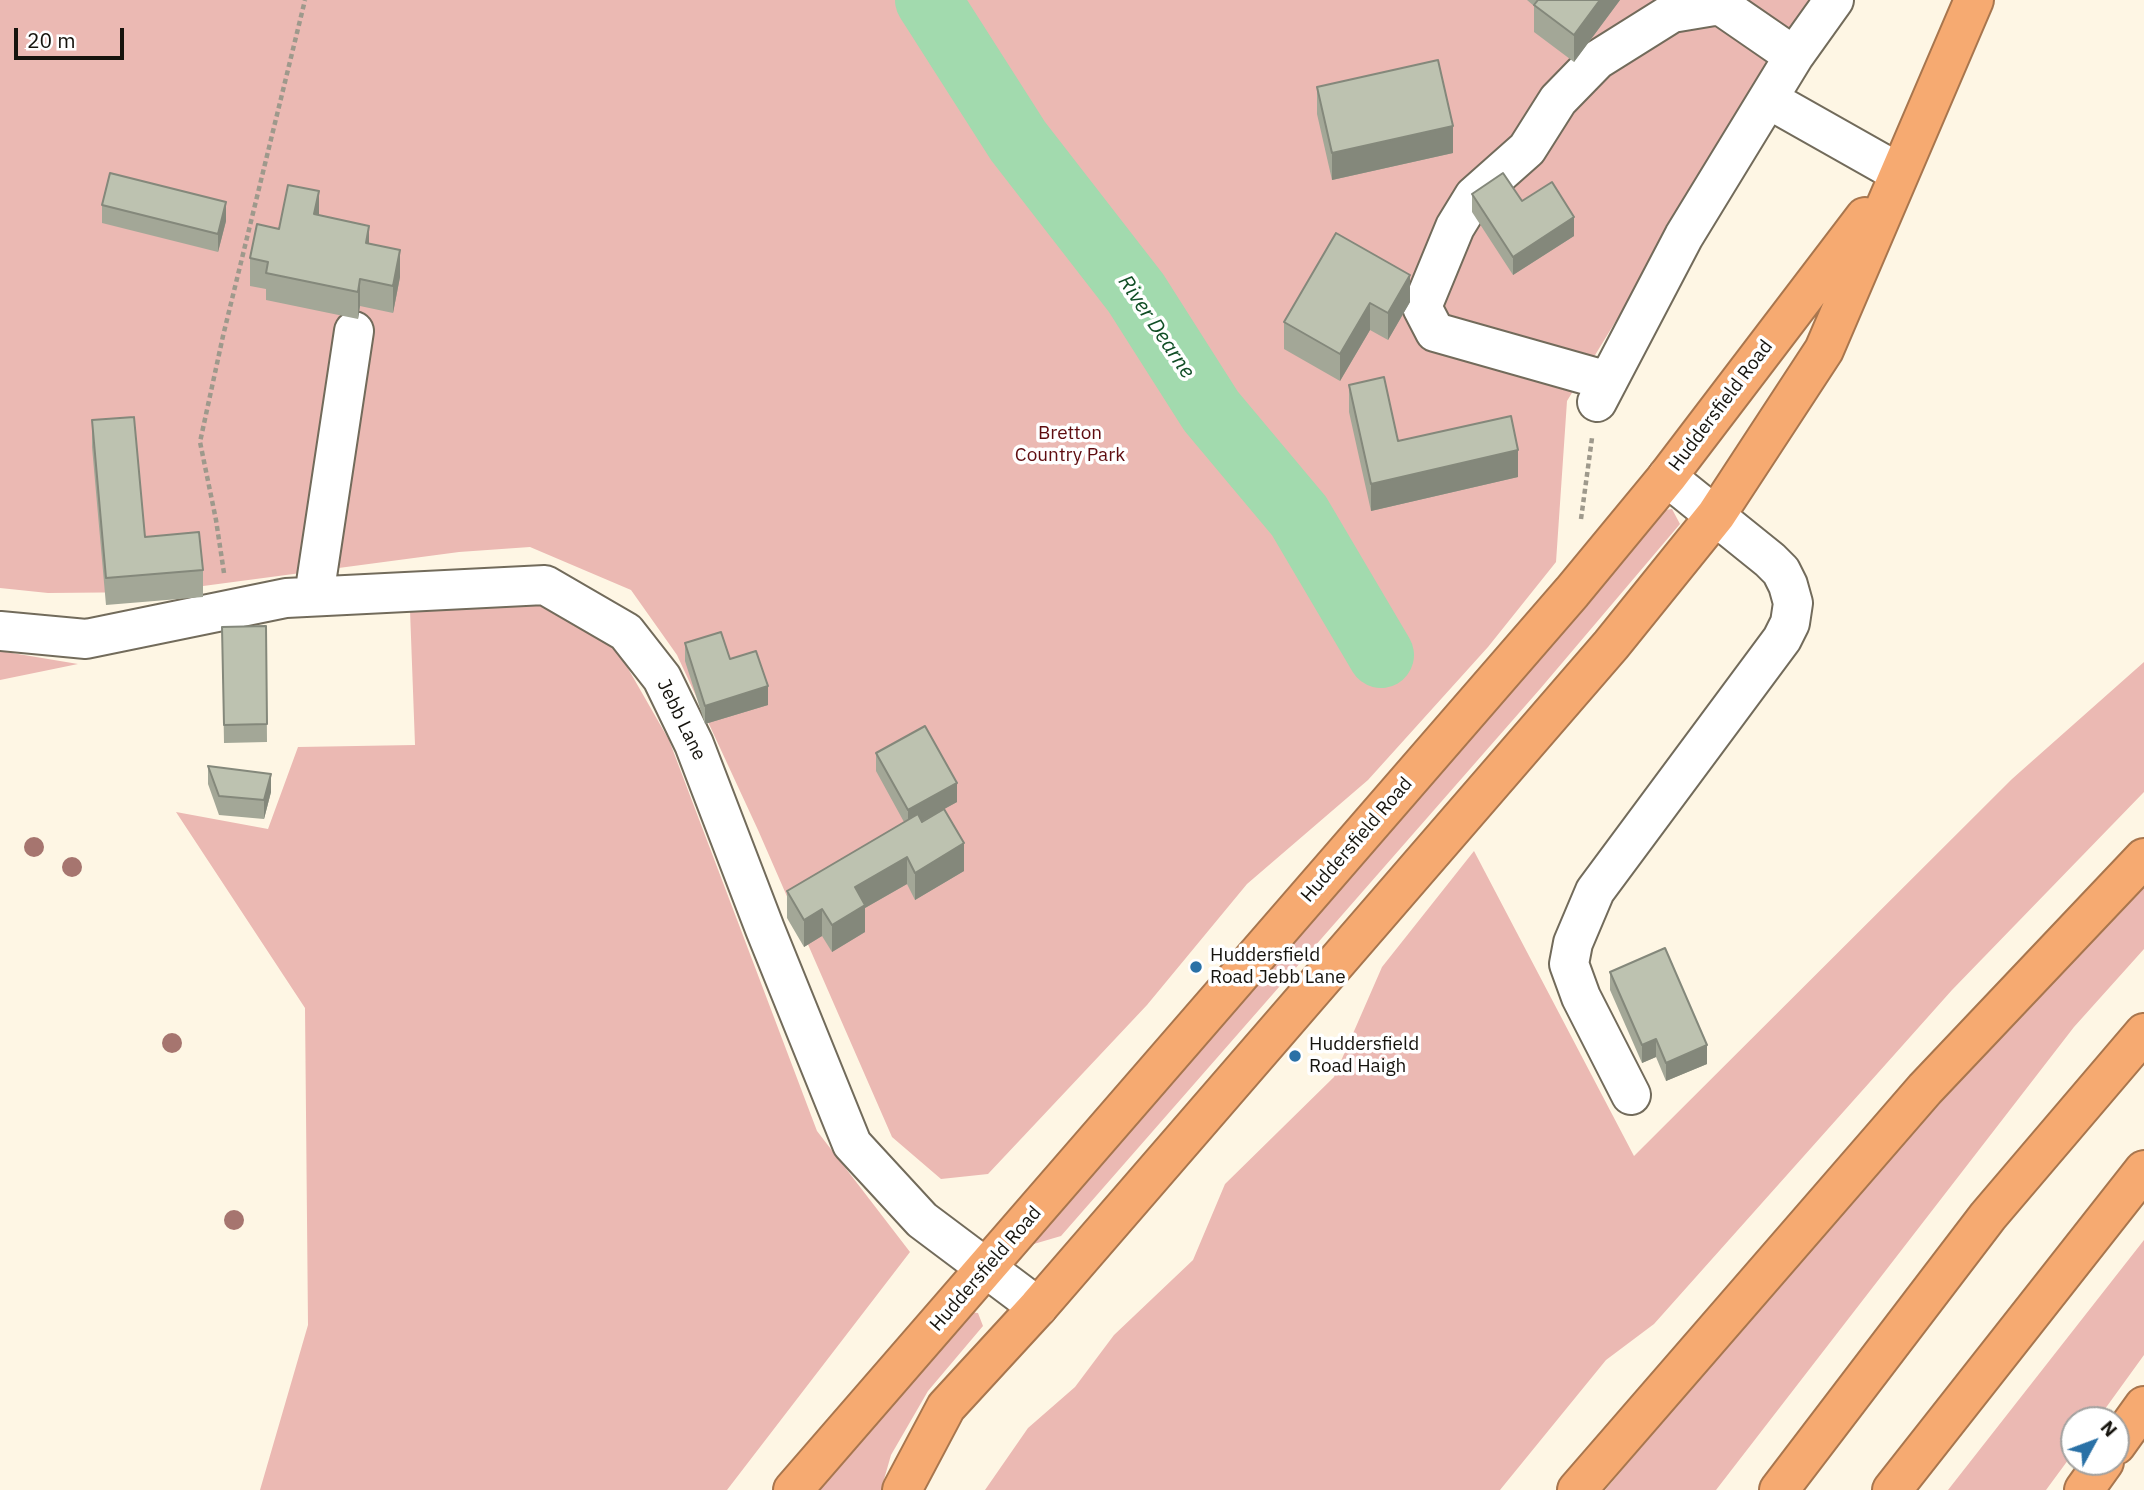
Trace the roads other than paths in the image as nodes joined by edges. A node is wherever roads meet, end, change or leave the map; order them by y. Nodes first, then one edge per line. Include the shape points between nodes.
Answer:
1 (1834, 0) edge
2 (1974, 0) edge
3 (1718, 2) edge
4 (1794, 56) junction
5 (1768, 99) junction
6 (1899, 173) junction
7 (354, 331) dead end
8 (1667, 477) junction
9 (1716, 516) junction
10 (314, 596) junction
11 (0, 631) edge
12 (2144, 858) edge
13 (2144, 1033) edge
14 (1631, 1096) dead end
15 (2144, 1170) edge
16 (988, 1268) junction
17 (1038, 1307) junction
18 (2144, 1406) edge
19 (2130, 1426) edge
20 (793, 1490) edge
21 (902, 1490) edge
22 (1577, 1490) edge
23 (1779, 1490) edge
24 (1892, 1490) edge

1 - 4 street
2 - 6 highway, Huddersfield Road
3 - 4 street
3 - 5 street via 1672,13 1597,60 1558,100 1527,149 1474,196 1455,227 1422,307 1435,332 1602,391 1684,236
4 - 5 street
5 - 6 street
6 - 8 highway, Huddersfield Road
6 - 9 highway, Huddersfield Road via 1824,350
7 - 10 street
8 - 9 street
8 - 16 highway, Huddersfield Road
9 - 14 street via 1781,572 1791,594 1792,613 1782,639 1595,891 1573,943 1569,964 1580,997
9 - 17 highway, Huddersfield Road via 1611,645
10 - 11 street, Jebb Lane via 229,608 86,639
10 - 16 street, Jebb Lane via 545,585 626,632 662,678 694,744 852,1144 922,1220
12 - 22 highway via 1924,1089
13 - 23 highway via 1987,1216
15 - 24 highway
16 - 17 street, Jebb Lane
16 - 20 highway, Huddersfield Road
17 - 21 highway, Huddersfield Road via 946,1407
18 - 19 highway

